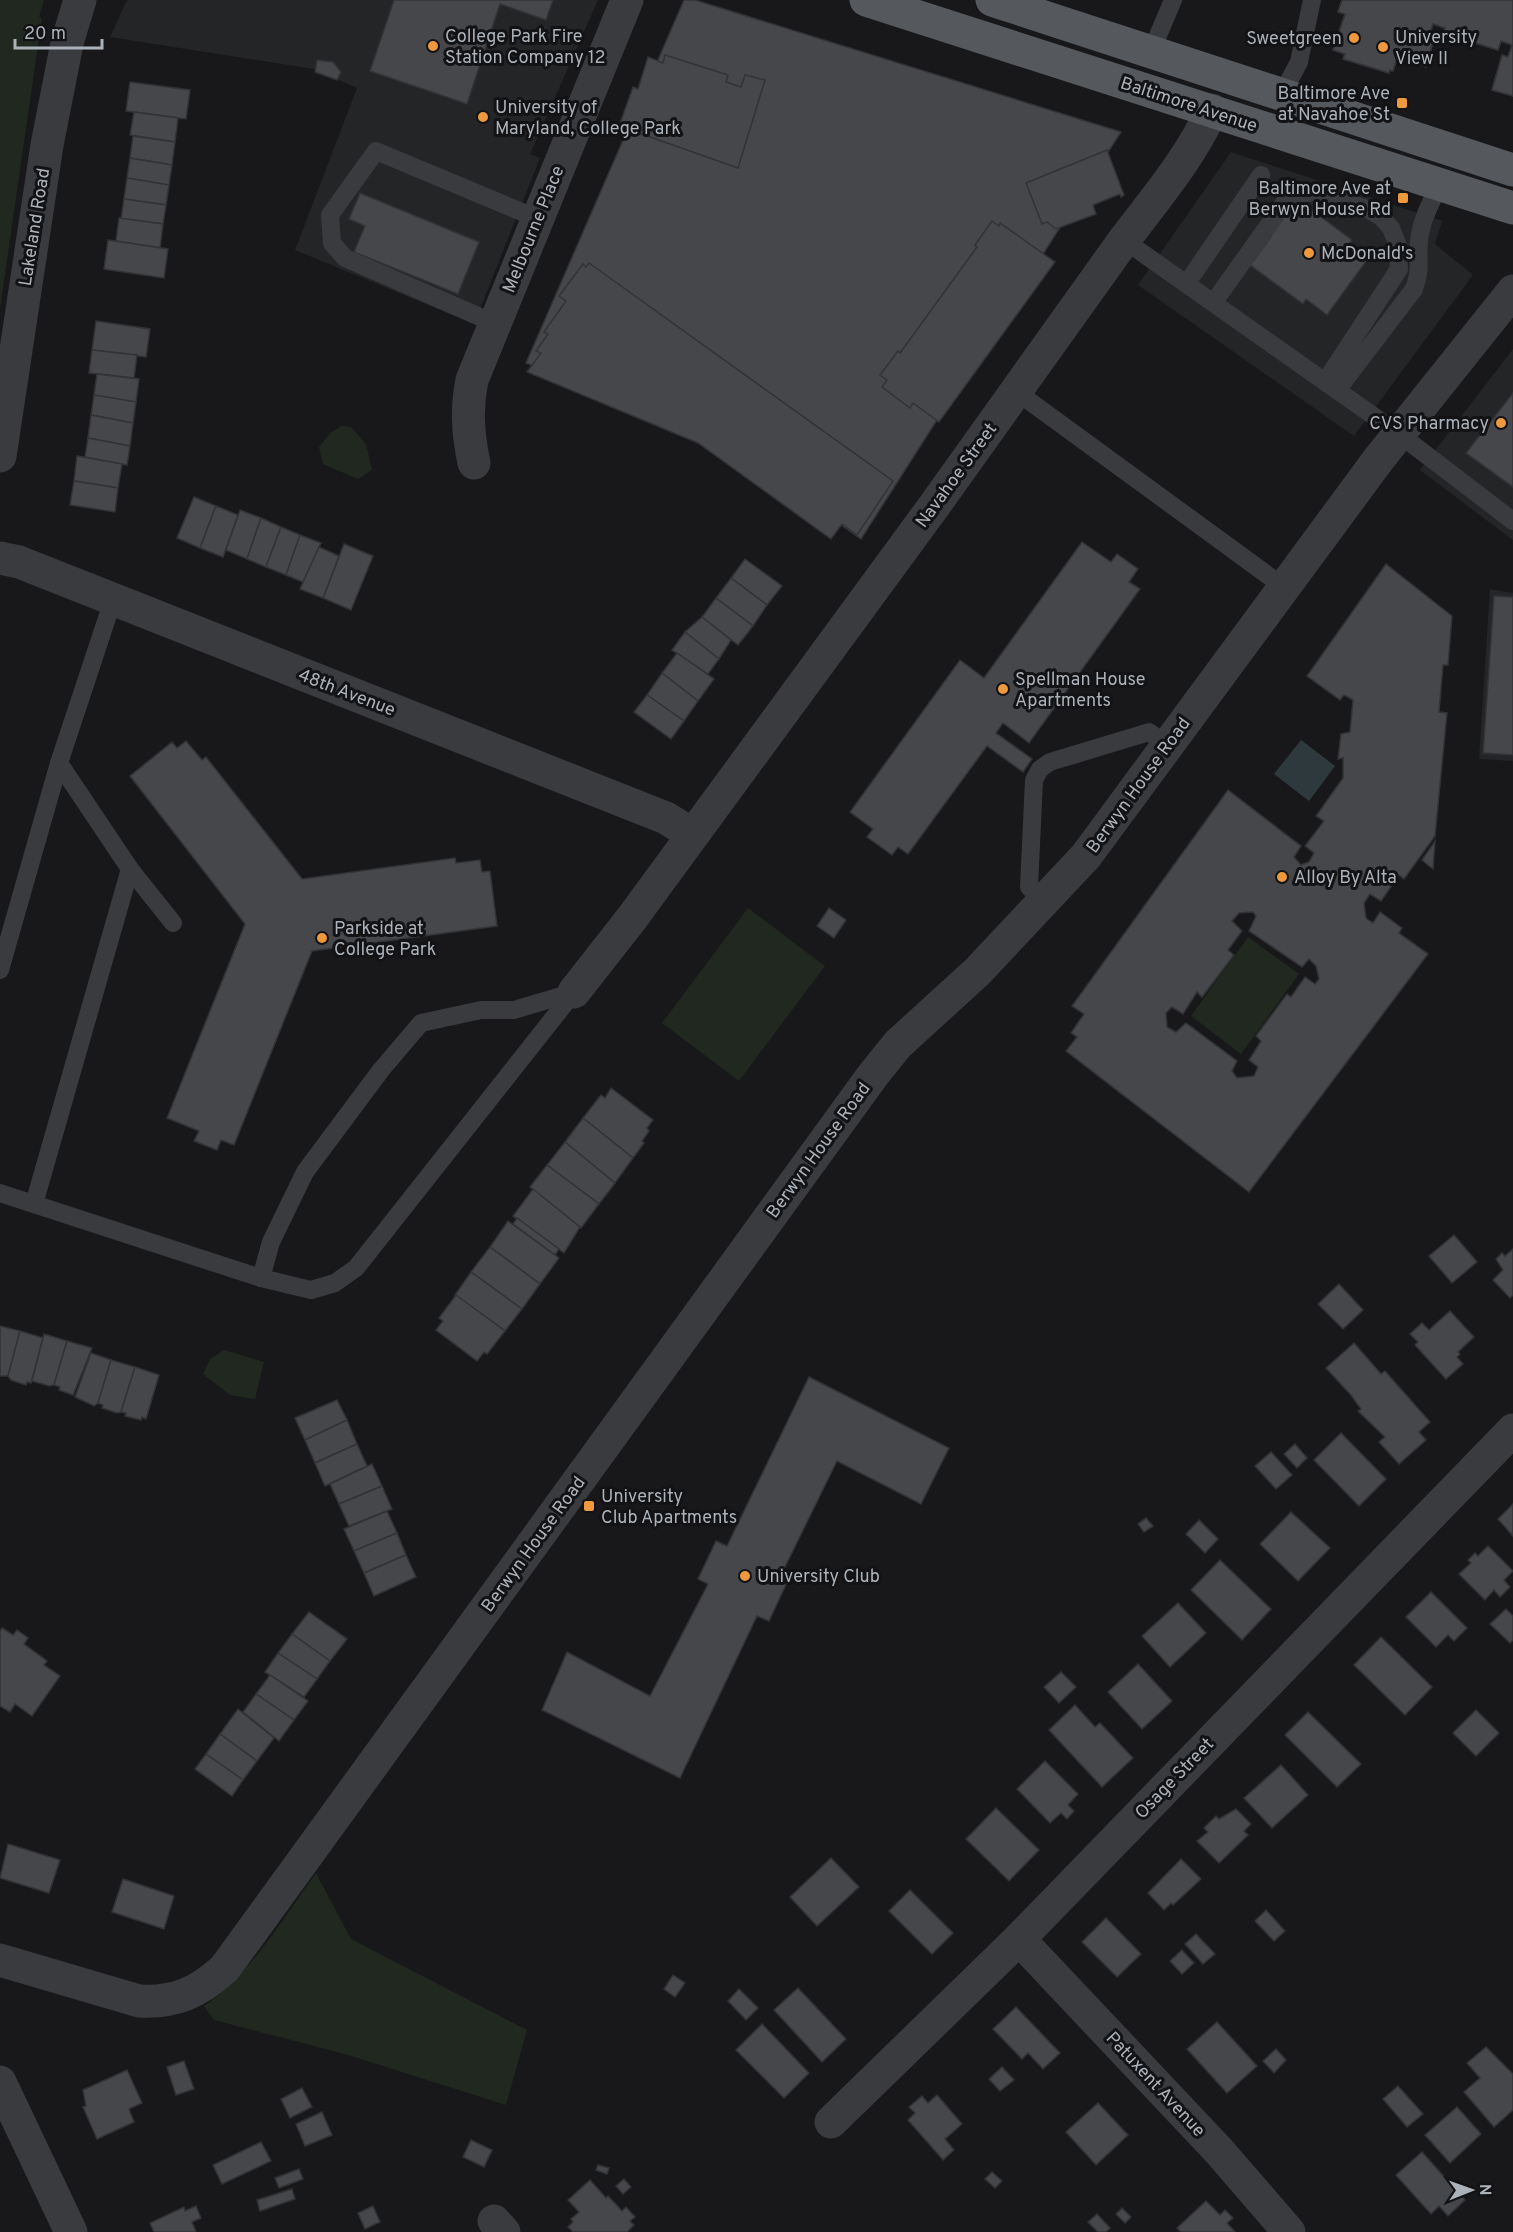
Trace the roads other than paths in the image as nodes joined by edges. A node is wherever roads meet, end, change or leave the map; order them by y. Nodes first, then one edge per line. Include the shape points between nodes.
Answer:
1 (80, 0) edge
2 (627, 0) edge
3 (866, 0) edge
4 (992, 0) edge
5 (1173, 0) edge
6 (1312, 0) edge
7 (1151, 52) junction
8 (1281, 96) junction
9 (1212, 110) junction
10 (1513, 170) edge
11 (1261, 175) dead end
12 (1439, 186) junction
13 (1513, 208) edge
14 (536, 219) junction
15 (1124, 240) junction
16 (1187, 283) junction
17 (1513, 291) edge
18 (1214, 302) junction
19 (494, 323) junction
20 (1331, 386) junction
21 (1017, 392) junction
22 (1399, 434) junction
23 (0, 456) edge
24 (474, 463) dead end
25 (1513, 521) edge
26 (0, 558) edge
27 (1284, 587) junction
28 (113, 600) junction
29 (1167, 745) junction
30 (59, 763) junction
31 (692, 834) junction
32 (130, 869) junction
33 (1044, 903) junction
34 (172, 923) dead end
35 (0, 970) edge
36 (574, 992) junction
37 (0, 1193) edge
38 (34, 1204) junction
39 (261, 1278) junction
40 (1513, 1430) edge
41 (1019, 1939) junction
42 (0, 1960) edge
43 (0, 2082) edge
44 (831, 2122) dead end
45 (70, 2232) edge
46 (1289, 2232) edge

1 - 23 street, Lakeland Road via 46,145
2 - 14 street, Melbourne Place
3 - 9 main road, Baltimore Avenue
4 - 7 main road, Baltimore Avenue
5 - 7 lane
6 - 8 lane via 1299,62
7 - 8 main road, Baltimore Avenue
8 - 10 main road, Baltimore Avenue
9 - 12 main road, Baltimore Avenue
9 - 15 street, Navahoe Street via 1197,142
11 - 16 lane
12 - 13 main road, Baltimore Avenue
12 - 20 lane via 1423,222 1419,243 1421,271 1414,289
14 - 19 street, Melbourne Place
14 - 19 lane via 376,152 330,215 332,243 345,258
15 - 16 lane
15 - 21 street, Navahoe Street
16 - 18 lane
17 - 22 street, Berwyn House Road
18 - 20 lane
18 - 20 lane via 1290,195 1324,195 1381,217 1397,243 1399,269
19 - 24 street, Melbourne Place via 467,402
20 - 22 lane
21 - 27 lane
21 - 31 street, Navahoe Street
22 - 25 lane
22 - 27 street, Berwyn House Road
26 - 28 street, 48th Avenue
27 - 29 street, Berwyn House Road
28 - 30 lane
28 - 31 street, 48th Avenue via 666,818
29 - 33 street, Berwyn House Road via 1086,856
29 - 33 lane via 1149,732 1050,762 1040,769 1034,780 1029,887
30 - 32 lane
30 - 35 lane
31 - 36 street, Navahoe Street
32 - 34 lane
32 - 38 lane
33 - 42 street, Berwyn House Road via 977,972 898,1044 873,1075 225,1968 186,1997 158,2002 139,2001
36 - 39 lane via 356,1268 335,1283 311,1290
36 - 39 lane via 514,1010 482,1010 421,1023 305,1172 272,1242
37 - 38 lane
38 - 39 lane
40 - 41 street, Osage Street
41 - 44 street, Osage Street
41 - 46 street, Patuxent Avenue via 1211,2142
43 - 45 street

